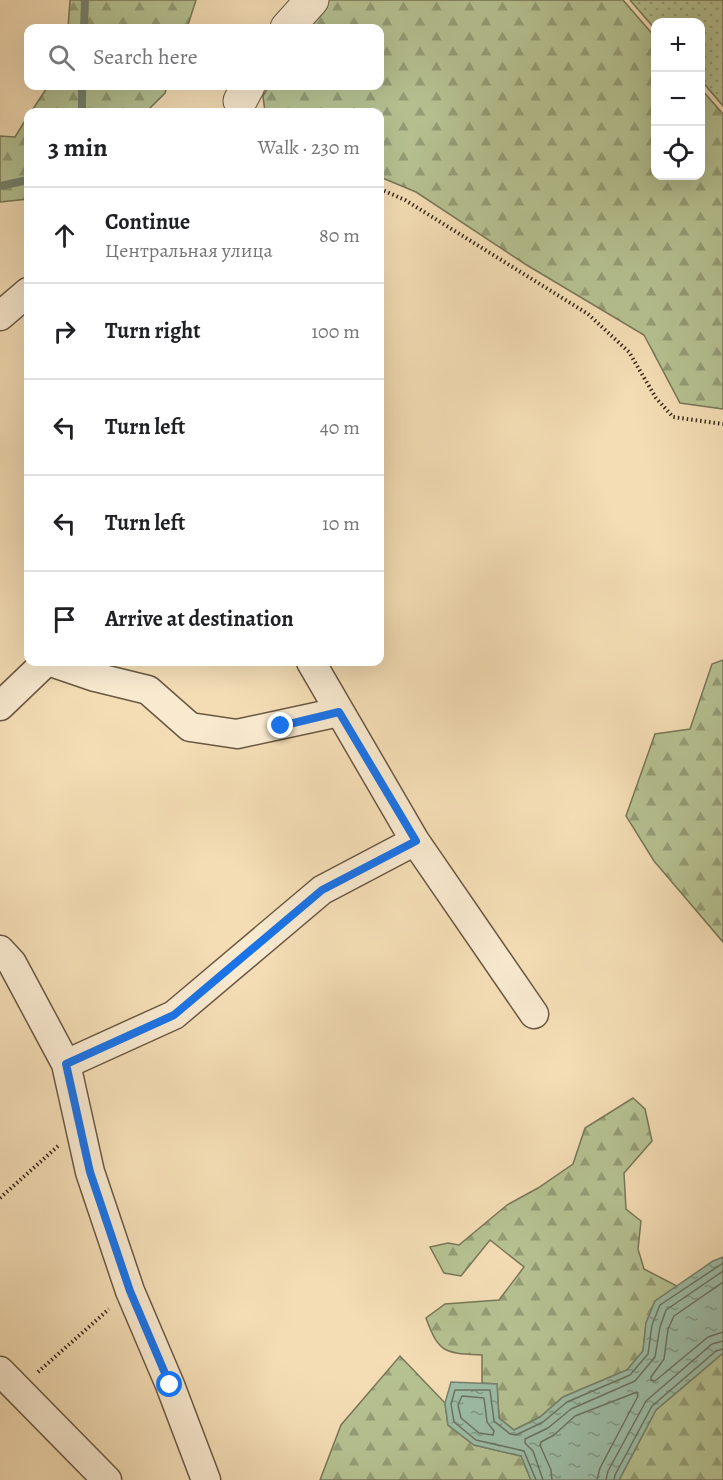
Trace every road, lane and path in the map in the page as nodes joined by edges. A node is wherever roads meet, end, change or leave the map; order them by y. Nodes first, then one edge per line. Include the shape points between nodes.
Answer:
1 (312, 0) edge
2 (291, 24) edge
3 (384, 191) edge
4 (24, 295) edge
5 (0, 316) edge
6 (723, 424) edge
7 (42, 666) edge
8 (63, 666) edge
9 (313, 666) edge
10 (0, 706) edge
11 (339, 712) junction
12 (416, 841) junction
13 (0, 950) edge
14 (534, 1014) dead end
15 (66, 1064) junction
16 (79, 1128) junction
17 (0, 1198) edge
18 (130, 1291) junction
19 (9, 1380) edge
20 (106, 1480) edge
21 (206, 1480) edge

1 - 2 street
3 - 6 path via 588,314 629,352 656,398 674,417
4 - 5 street
7 - 10 street
8 - 11 street via 148,690 190,727 237,734
9 - 11 street
11 - 12 street
12 - 14 street
12 - 15 street via 322,890 174,1015
13 - 15 street via 12,963
15 - 16 street
16 - 17 path
16 - 18 street
18 - 19 path
18 - 21 street
19 - 20 street

